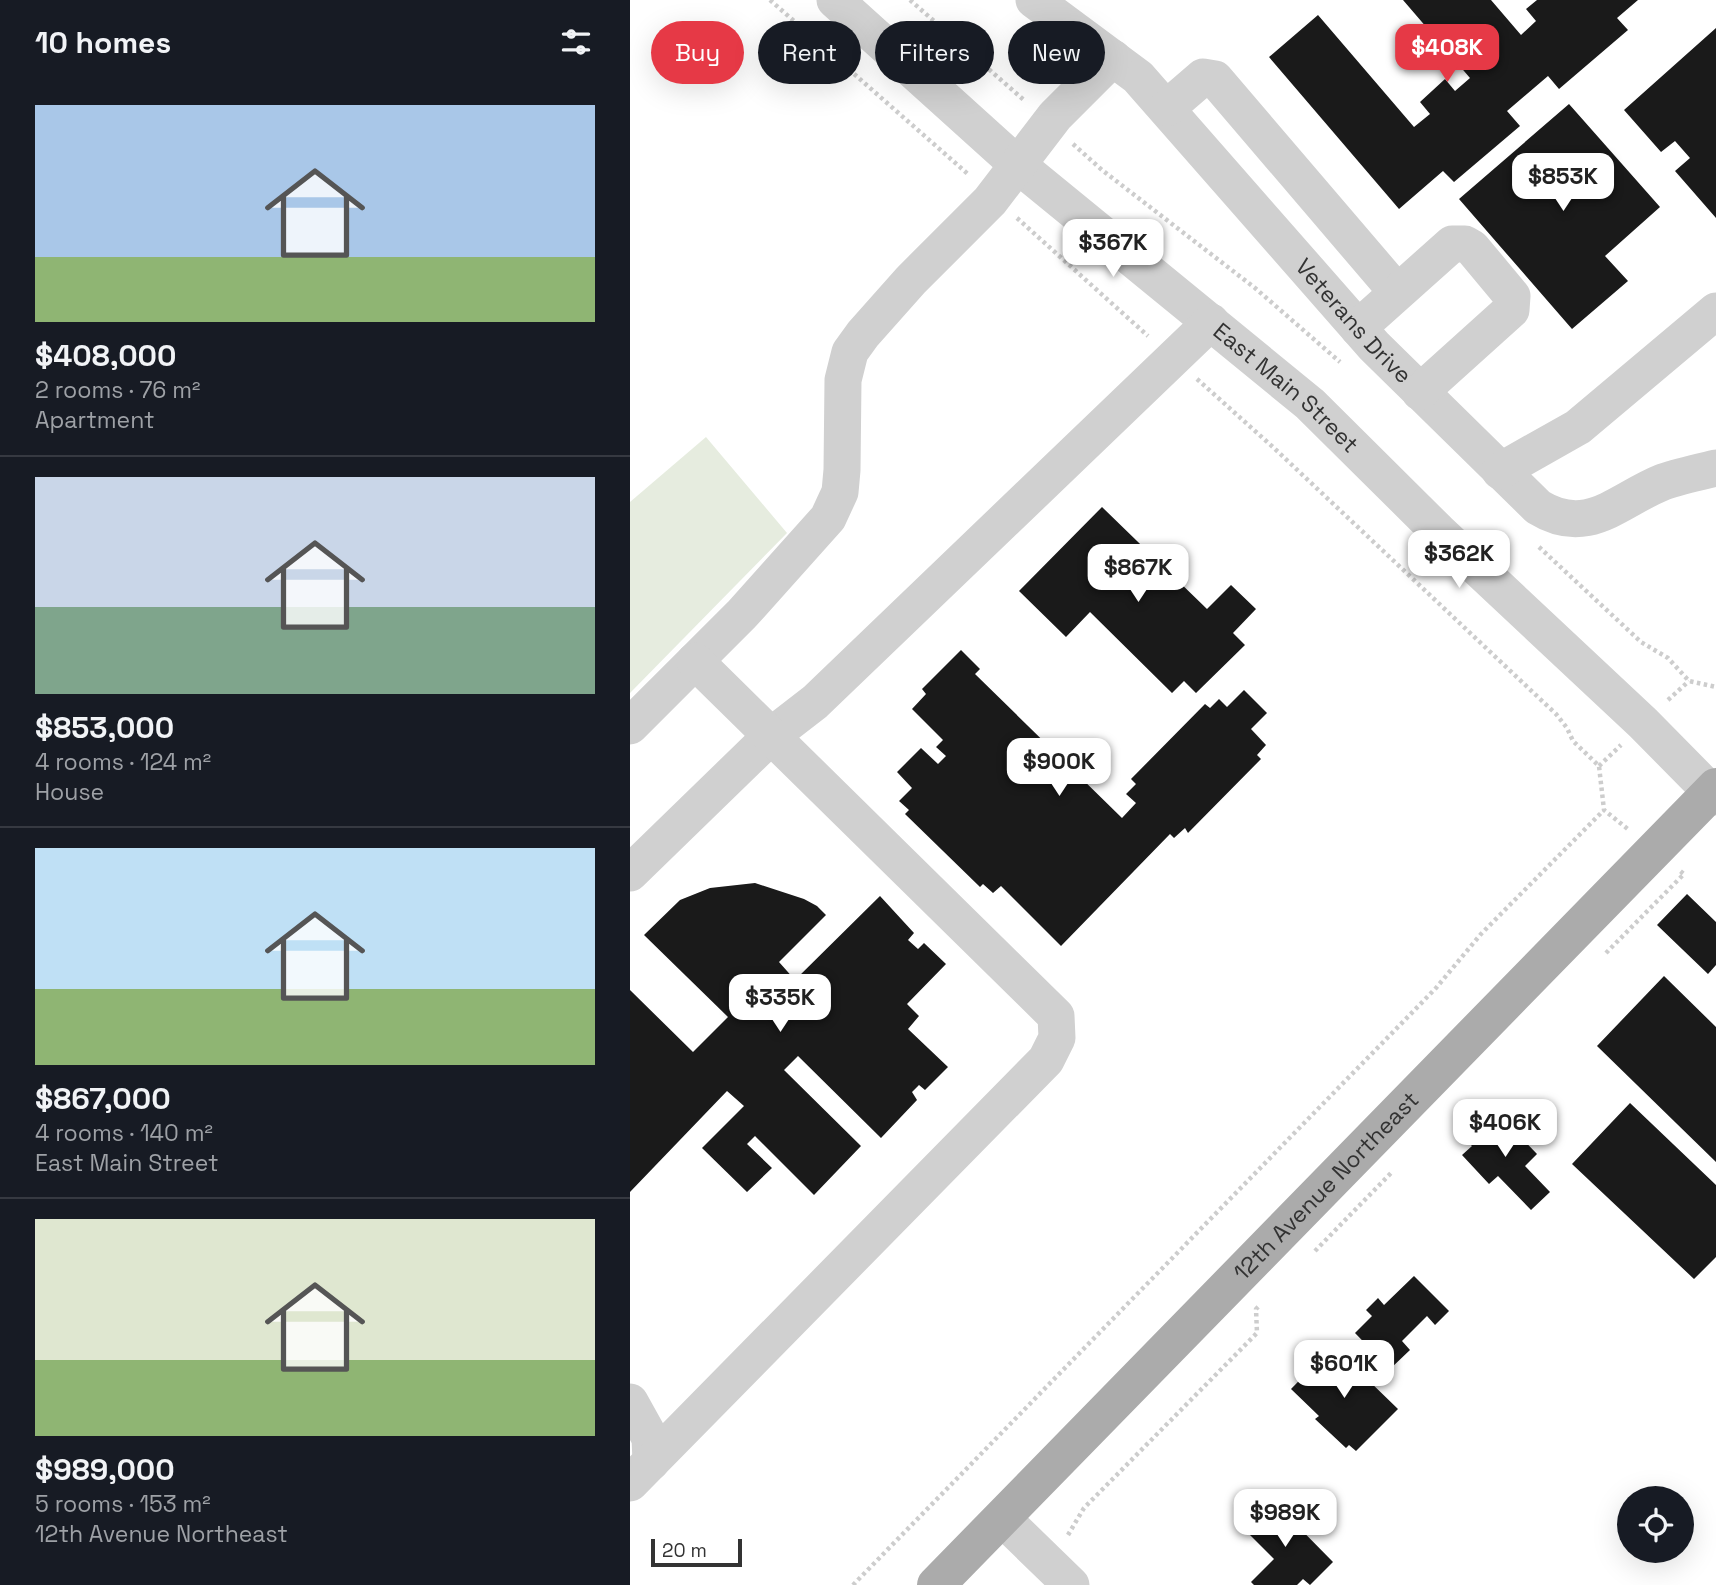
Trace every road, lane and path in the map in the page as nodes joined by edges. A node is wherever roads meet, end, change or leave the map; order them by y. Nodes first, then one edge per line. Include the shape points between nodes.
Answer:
1 (770, 0) edge
2 (835, 0) edge
3 (910, 0) edge
4 (1034, 0) edge
5 (1071, 10) edge
6 (1113, 58) junction
7 (1167, 108) junction
8 (1050, 123) junction
9 (1018, 166) junction
10 (993, 197) junction
11 (1398, 292) junction
12 (1716, 311) edge
13 (1211, 322) junction
14 (1358, 328) junction
15 (1174, 359) junction
16 (1343, 365) dead end
17 (1420, 392) junction
18 (1716, 468) edge
19 (1500, 471) junction
20 (1531, 540) dead end
21 (695, 661) junction
22 (1716, 687) edge
23 (630, 726) edge
24 (771, 736) junction
25 (1714, 792) edge
26 (1654, 850) junction
27 (630, 873) edge
28 (1606, 953) dead end
29 (1394, 1170) dead end
30 (1311, 1254) dead end
31 (1265, 1300) dead end
32 (630, 1402) edge
33 (640, 1472) edge
34 (1002, 1518) junction
35 (1044, 1558) junction
36 (853, 1585) edge
37 (936, 1585) edge
38 (1071, 1585) edge

1 - 10 path
2 - 9 street, East Main Street
3 - 8 path
4 - 5 street, Veterans Drive
5 - 6 street, Veterans Drive
6 - 7 street, Veterans Drive
6 - 8 street
7 - 11 street via 1203,77 1215,79
7 - 14 street, Veterans Drive
8 - 9 street
8 - 16 path
9 - 10 street
9 - 13 street, East Main Street
10 - 15 path
10 - 21 street via 889,304 850,352 844,380 840,492 828,518
11 - 14 street
11 - 17 street via 1458,243 1472,248 1512,296 1511,310
12 - 19 street via 1578,427
13 - 15 street
13 - 25 street, East Main Street via 1310,404
14 - 17 street, Veterans Drive
15 - 24 street via 816,702
15 - 36 path via 1556,714 1573,741 1598,766 1604,810
17 - 19 street, Veterans Drive
18 - 19 street, Veterans Drive via 1664,482 1602,514 1574,520 1555,517 1538,507
20 - 22 path via 1689,681
21 - 23 street
21 - 24 street
24 - 27 street
24 - 33 street via 1056,1016 1057,1038 1046,1060
25 - 26 main road, 12th Avenue Northeast
26 - 28 path via 1684,874
26 - 34 main road, 12th Avenue Northeast
29 - 30 path
31 - 35 path via 1256,1309 1257,1333 1084,1508 1070,1533
32 - 33 street via 650,1438
34 - 35 street
34 - 37 main road, 12th Avenue Northeast
35 - 38 street

